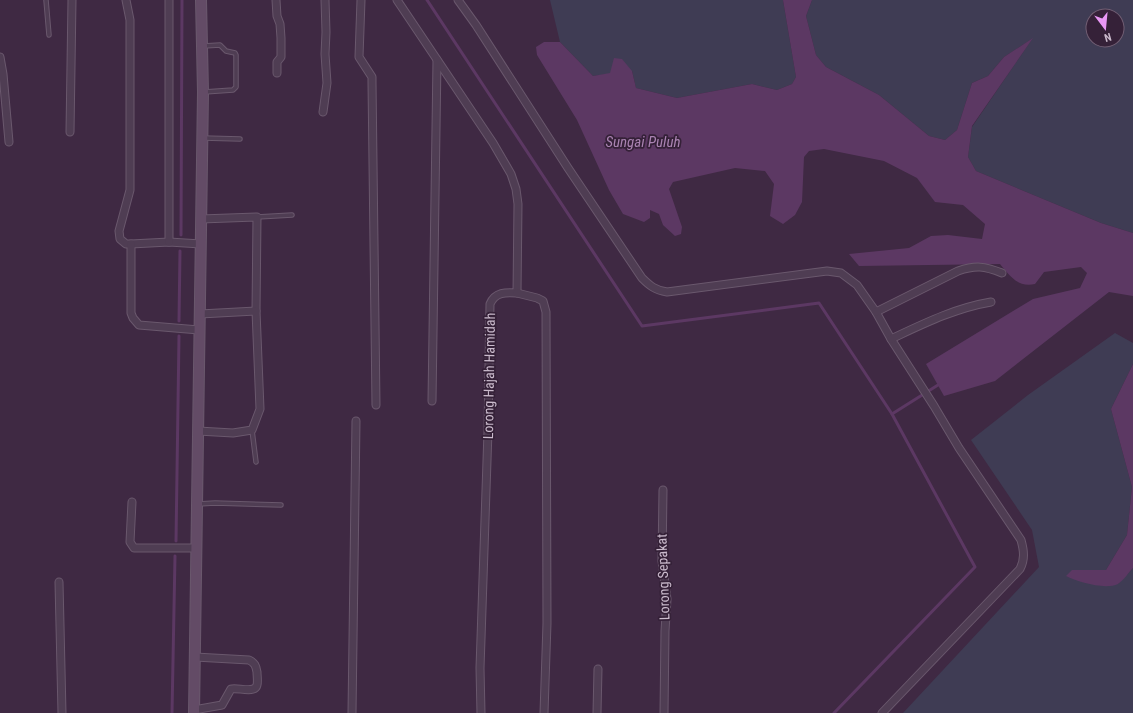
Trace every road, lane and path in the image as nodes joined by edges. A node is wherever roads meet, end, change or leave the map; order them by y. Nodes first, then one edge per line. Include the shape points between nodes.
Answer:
1 (46, 0) edge
2 (72, 0) edge
3 (126, 0) edge
4 (169, 0) edge
5 (201, 0) edge
6 (276, 0) edge
7 (325, 0) edge
8 (361, 0) edge
9 (397, 0) edge
10 (458, 0) edge
11 (49, 35) dead end
12 (203, 46) junction
13 (0, 57) edge
14 (438, 60) junction
15 (277, 73) dead end
16 (203, 92) junction
17 (323, 112) dead end
18 (70, 132) dead end
19 (202, 138) junction
20 (240, 139) dead end
21 (9, 142) dead end
22 (292, 215) dead end
23 (257, 217) junction
24 (201, 219) junction
25 (170, 242) junction
26 (131, 244) junction
27 (201, 244) junction
28 (1002, 273) dead end
29 (517, 293) junction
30 (991, 302) dead end
31 (256, 311) junction
32 (876, 312) junction
33 (200, 314) junction
34 (200, 330) junction
35 (892, 339) junction
36 (432, 401) dead end
37 (376, 405) dead end
38 (356, 422) dead end
39 (252, 430) junction
40 (198, 431) junction
41 (256, 462) dead end
42 (663, 490) dead end
43 (132, 502) dead end
44 (197, 504) junction
45 (281, 505) dead end
46 (196, 548) junction
47 (59, 582) dead end
48 (195, 657) junction
49 (598, 668) dead end
50 (194, 712) edge
51 (62, 713) edge
52 (352, 713) edge
53 (481, 713) edge
54 (544, 713) edge
55 (597, 713) edge
56 (664, 713) edge
57 (882, 713) edge

1 - 11 lane
2 - 18 street
3 - 26 street via 130,20 130,190 119,231 122,242
4 - 25 street
5 - 12 street
6 - 15 street via 282,38
7 - 17 street via 327,83
8 - 37 street via 360,57 372,82
9 - 14 street
10 - 32 street via 568,168 642,278 650,286 667,292 827,271 842,273 850,279
12 - 16 street
12 - 16 lane via 220,45 235,53 236,86 233,90
13 - 21 street
14 - 29 street via 493,144 511,174 516,188
14 - 36 street
16 - 19 street
19 - 20 lane
19 - 24 street
22 - 23 lane
23 - 24 street
23 - 31 street
24 - 27 street
25 - 26 street
25 - 27 street
26 - 34 street via 133,318 139,325
27 - 33 street
28 - 32 street via 986,267 967,268
29 - 53 street, Lorong Hajah Hamidah via 497,294 490,304
29 - 54 street via 543,301 546,312
30 - 35 street via 975,304 935,318
31 - 33 street
31 - 39 street via 260,409
32 - 35 street
33 - 34 street
34 - 40 street
35 - 57 street via 959,448 1021,540 1024,561 1020,569
38 - 52 street
39 - 40 street
39 - 41 lane
40 - 44 street
42 - 56 street, Lorong Sepakat via 662,561 667,599
43 - 46 street via 130,542 134,548
44 - 45 lane
44 - 46 street
46 - 48 street
47 - 51 street
48 - 50 street
48 - 50 street via 250,660 256,667 257,686 252,690 231,689 222,705
49 - 55 street

